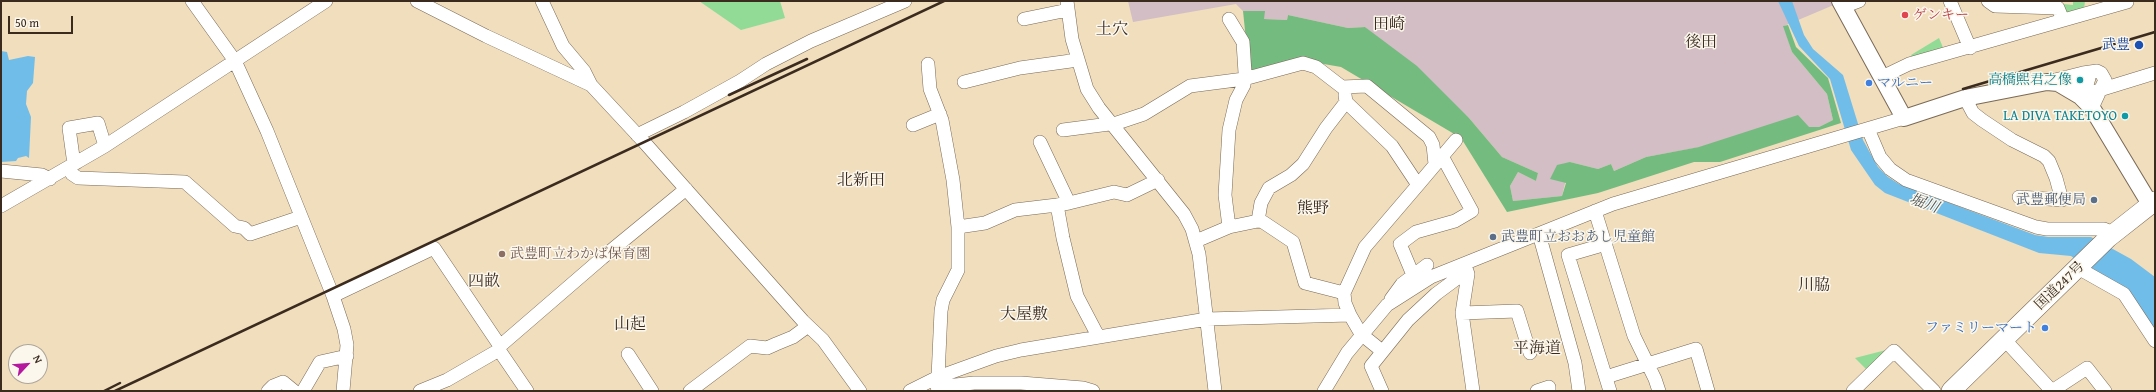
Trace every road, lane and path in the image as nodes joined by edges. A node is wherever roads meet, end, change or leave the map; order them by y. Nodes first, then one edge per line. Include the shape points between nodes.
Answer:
1 (192, 1) edge
2 (326, 1) edge
3 (417, 1) edge
4 (542, 1) edge
5 (905, 1) edge
6 (1859, 1) edge
7 (1952, 1) edge
8 (1988, 1) edge
9 (2127, 2) edge
10 (1842, 4) edge
11 (1068, 5) edge
12 (1024, 19) dead end
13 (1229, 19) dead end
14 (2063, 20) junction
15 (1970, 48) junction
16 (1078, 60) junction
17 (235, 61) junction
18 (928, 64) dead end
19 (2083, 73) junction
20 (2155, 74) edge
21 (1882, 77) junction
22 (1244, 79) junction
23 (964, 82) dead end
24 (2047, 82) junction
25 (591, 85) junction
26 (1342, 87) junction
27 (2102, 88) junction
28 (2074, 92) junction
29 (1965, 98) junction
30 (1346, 102) junction
31 (2092, 108) junction
32 (940, 114) junction
33 (1904, 118) junction
34 (1112, 123) junction
35 (913, 125) dead end
36 (1868, 129) junction
37 (1063, 130) dead end
38 (637, 135) junction
39 (1456, 140) dead end
40 (1040, 142) dead end
41 (105, 146) junction
42 (1439, 160) junction
43 (73, 165) junction
44 (1, 171) edge
45 (50, 179) junction
46 (1158, 180) junction
47 (1418, 185) junction
48 (686, 190) junction
49 (2019, 197) dead end
50 (1063, 204) junction
51 (1, 206) edge
52 (2153, 206) edge
53 (1595, 211) junction
54 (301, 217) junction
55 (1258, 221) junction
56 (958, 227) junction
57 (1229, 227) junction
58 (1539, 234) junction
59 (2111, 236) junction
60 (1196, 241) junction
61 (1606, 244) junction
62 (2080, 266) junction
63 (1428, 269) junction
64 (1414, 275) junction
65 (1439, 292) junction
66 (1344, 293) junction
67 (333, 296) junction
68 (1387, 305) junction
69 (1462, 313) junction
70 (1350, 315) junction
71 (1207, 319) junction
72 (808, 326) junction
73 (1361, 334) junction
74 (1098, 336) junction
75 (2004, 339) junction
76 (2155, 341) edge
77 (500, 348) junction
78 (1382, 351) junction
79 (1530, 353) dead end
80 (628, 354) dead end
81 (347, 356) junction
82 (1648, 364) junction
83 (1606, 377) junction
84 (936, 384) edge
85 (268, 391) edge
86 (294, 391) edge
87 (303, 391) edge
88 (343, 391) edge
89 (420, 391) edge
90 (527, 391) edge
91 (652, 391) edge
92 (690, 391) edge
93 (860, 391) edge
94 (910, 391) edge
95 (1094, 391) edge
96 (1215, 391) edge
97 (1324, 391) edge
98 (1382, 391) edge
99 (1473, 391) edge
100 (1537, 391) edge
101 (1550, 391) edge
102 (1580, 391) edge
103 (1610, 391) edge
104 (1659, 391) edge
105 (1708, 391) edge
106 (1853, 391) edge
107 (1934, 391) edge
108 (1951, 391) edge
109 (2105, 391) edge

1 - 17 street
2 - 17 street
3 - 25 street
4 - 25 street via 563,46 584,71
5 - 38 street via 810,41
6 - 10 street
7 - 15 street
8 - 14 street via 1995,6 2058,8
9 - 14 street
10 - 21 main road
11 - 12 street
11 - 16 street via 1072,39
13 - 22 street via 1243,42
14 - 15 street
15 - 21 street via 1909,64
16 - 23 street via 1020,68
16 - 34 street via 1087,89
17 - 41 street
17 - 54 street via 267,131
18 - 32 street via 930,89
19 - 24 street
19 - 27 street via 2092,70 2101,73 2105,80
19 - 28 street via 2089,78 2088,85
20 - 27 street
21 - 33 main road
22 - 26 street via 1303,63 1316,67
22 - 34 street via 1186,88 1144,114
22 - 57 street via 1244,85 1233,109 1229,130 1225,195
24 - 28 main road via 2058,83
24 - 29 main road
25 - 38 street
26 - 30 street
26 - 42 street via 1367,86 1429,137
27 - 28 street
27 - 31 street
28 - 31 main road
29 - 33 main road
29 - 49 street via 1973,113 1982,120 2049,161 2062,200
30 - 47 street via 1392,146
30 - 55 street via 1303,164 1292,175 1269,188 1261,203
31 - 52 main road
32 - 35 street
32 - 56 street via 953,180
33 - 36 street
34 - 37 street
34 - 46 street
36 - 53 street
36 - 59 street via 1880,156 1906,180 2036,227 2104,228
38 - 48 street
39 - 42 street
40 - 50 street
41 - 43 street
41 - 43 street via 98,123 69,128
42 - 47 street
42 - 64 street via 1472,211 1455,221 1416,232 1400,244
43 - 45 street
43 - 54 street via 72,174 78,178 185,182 235,226 244,228 250,234
44 - 45 street via 42,175
45 - 51 street
46 - 50 street via 1127,195 1114,192
46 - 60 street via 1184,214
47 - 66 street via 1365,247
48 - 72 street
48 - 77 street via 602,258
50 - 56 street via 1015,210 985,223
50 - 74 street via 1066,252 1077,296
52 - 59 highway, 国道247号
53 - 58 street
53 - 61 street
54 - 67 street
55 - 57 street
55 - 66 street via 1278,230 1293,242 1305,283
56 - 84 street via 958,270 943,300
57 - 60 street
58 - 63 street
58 - 102 street
59 - 62 highway, 国道247号
60 - 71 street
61 - 82 street via 1634,336
61 - 83 street via 1568,255
62 - 75 highway, 国道247号
62 - 76 street via 2124,294
63 - 64 street
63 - 65 street
63 - 68 street
64 - 68 street via 1402,284
65 - 69 street via 1467,271
65 - 78 street via 1398,330
66 - 70 street
67 - 77 street via 434,248
67 - 81 street via 344,329
68 - 73 street
69 - 79 street via 1517,311
69 - 99 street
70 - 71 street
70 - 73 street
71 - 74 street
71 - 96 street
72 - 92 street via 792,337 766,348 750,346
72 - 93 street via 823,340
73 - 78 street
73 - 97 street
74 - 84 street via 996,356
75 - 108 highway, 国道247号
75 - 109 street via 2052,391 2087,368
77 - 89 street via 454,376
77 - 90 street
78 - 98 street via 1371,366
80 - 91 street
81 - 87 street via 320,362
81 - 88 street
82 - 83 street
82 - 104 street
82 - 105 street via 1696,349
83 - 103 street
84 - 94 street
84 - 95 street via 1021,383
85 - 86 street via 283,382
100 - 101 street via 1549,387
106 - 107 street via 1894,351

